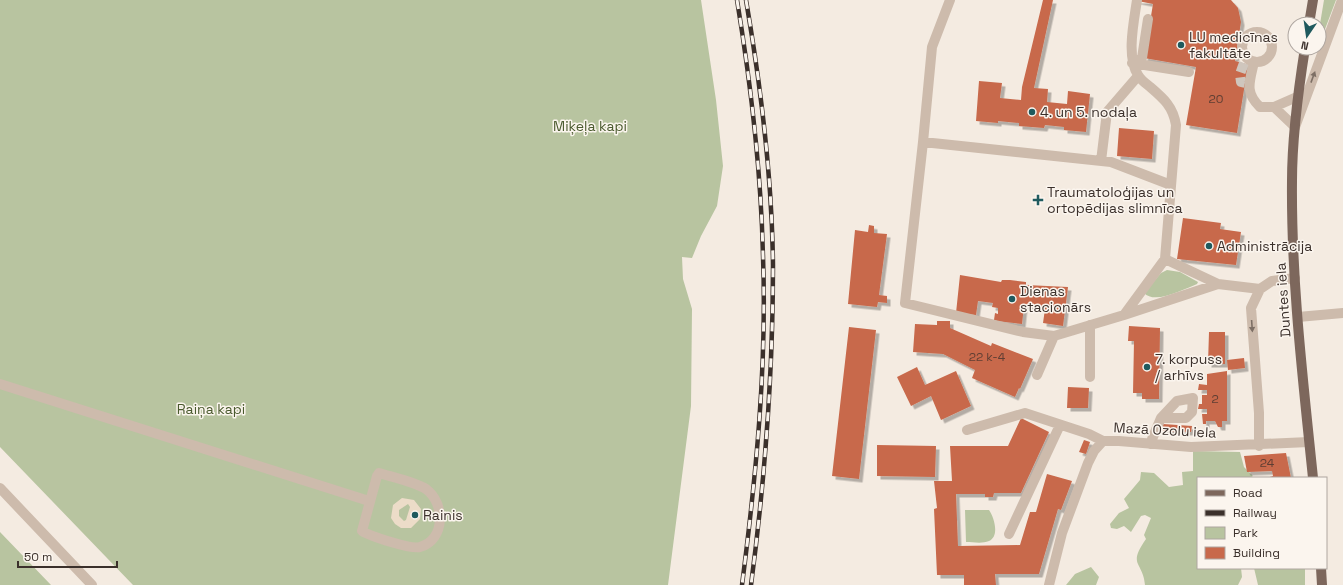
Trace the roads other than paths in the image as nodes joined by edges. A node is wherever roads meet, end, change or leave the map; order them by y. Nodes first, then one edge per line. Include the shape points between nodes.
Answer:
1 (950, 0) edge
2 (1137, 0) edge
3 (1313, 0) edge
4 (1342, 0) edge
5 (1310, 16) edge
6 (1148, 19) dead end
7 (1304, 56) edge
8 (1248, 61) dead end
9 (1132, 63) junction
10 (1189, 72) dead end
11 (1138, 76) junction
12 (1298, 96) junction
13 (1274, 107) junction
14 (1295, 128) junction
15 (923, 142) junction
16 (1100, 161) junction
17 (1171, 185) junction
18 (1165, 259) junction
19 (1295, 278) junction
20 (1218, 284) junction
21 (1260, 289) junction
22 (1343, 313) edge
23 (1124, 315) junction
24 (1298, 317) junction
25 (1090, 325) junction
26 (1054, 336) junction
27 (1037, 375) dead end
28 (1090, 377) dead end
29 (0, 384) edge
30 (1161, 418) dead end
31 (1060, 425) junction
32 (966, 430) dead end
33 (1103, 441) junction
34 (1309, 442) junction
35 (1150, 444) junction
36 (1259, 446) junction
37 (1312, 477) edge
38 (0, 488) edge
39 (369, 501) junction
40 (1009, 534) dead end
41 (1321, 569) edge
42 (92, 585) edge
43 (1049, 585) edge
44 (1322, 585) edge

1 - 15 street via 932,47
2 - 9 street
3 - 5 main road
14 -> 4 street
6 - 9 street via 1142,58
7 - 12 main road, Duntes iela
8 - 13 street via 1247,84 1252,100 1260,107
9 - 10 street
9 - 11 street
11 - 16 street via 1107,112
11 - 17 street via 1168,103 1174,117 1176,125
12 - 13 street
12 - 14 main road, Duntes iela
13 - 14 street
14 - 19 main road, Duntes iela via 1292,181
15 - 16 street
15 - 26 street via 905,303 1023,332
16 - 17 street via 1111,162
17 - 18 street
18 - 20 street
18 - 23 street
19 - 21 street via 1272,281
19 - 24 main road, Duntes iela
20 - 21 street
20 - 23 street
21 -> 36 street via 1251,308
22 - 24 street
23 - 25 street
24 - 34 main road, Duntes iela
25 - 26 street
25 - 28 street
26 - 27 street
29 - 39 street
30 - 35 street
31 - 32 street via 1025,413
31 - 33 street
31 - 40 street
33 - 35 street, Mazā Ozolu iela
33 - 43 street, Mazā Ozolu iela via 1088,463 1062,533
34 - 36 street, Mazā Ozolu iela
34 - 37 main road, Duntes iela
35 - 36 street, Mazā Ozolu iela via 1191,447
38 - 42 street
39 - 39 street via 361,529 364,532 422,547 433,538 439,528 438,504 424,488 379,473
41 - 44 main road

